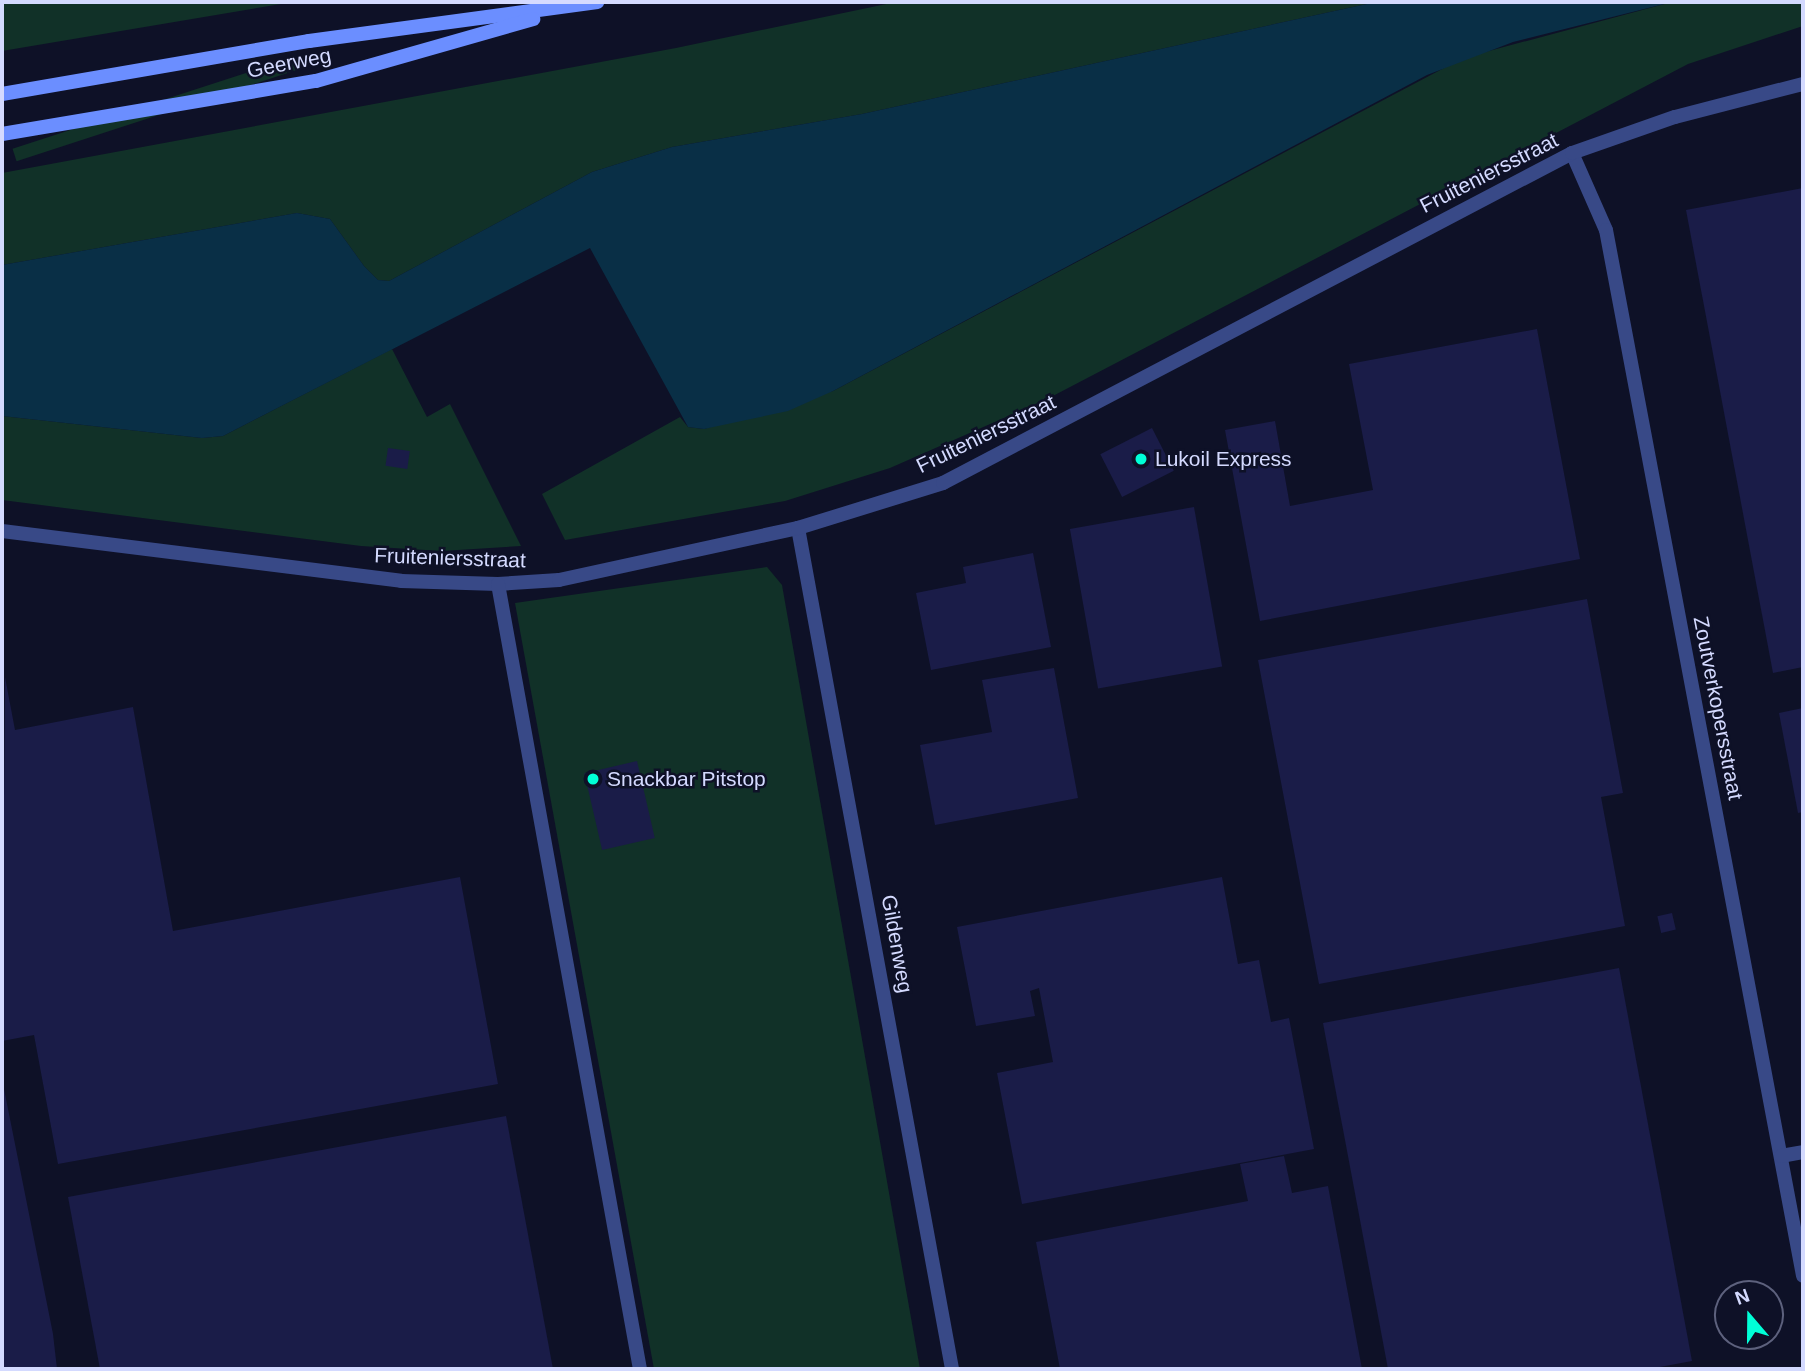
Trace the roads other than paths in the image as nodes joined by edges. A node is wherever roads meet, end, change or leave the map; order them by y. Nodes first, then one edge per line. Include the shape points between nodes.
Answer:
1 (597, 2) edge
2 (578, 5) junction
3 (1803, 84) edge
4 (2, 94) edge
5 (2, 134) edge
6 (1572, 153) junction
7 (799, 528) junction
8 (2, 531) edge
9 (498, 584) junction
10 (1803, 1152) edge
11 (1781, 1156) junction
12 (1803, 1276) edge
13 (640, 1369) edge
14 (952, 1369) edge

1 - 2 main road, Geerweg
2 - 4 main road, Geerweg via 309,41
2 - 5 main road, Geerweg via 316,81
3 - 6 street, Fruiteniersstraat via 1675,117
6 - 7 street, Fruiteniersstraat via 943,483
6 - 11 street, Zoutverkopersstraat via 1606,230
7 - 9 street, Fruiteniersstraat via 559,580
7 - 14 street, Gildenweg
8 - 9 street, Fruiteniersstraat via 401,581
9 - 13 street
10 - 11 street
11 - 12 street, Zoutverkopersstraat

